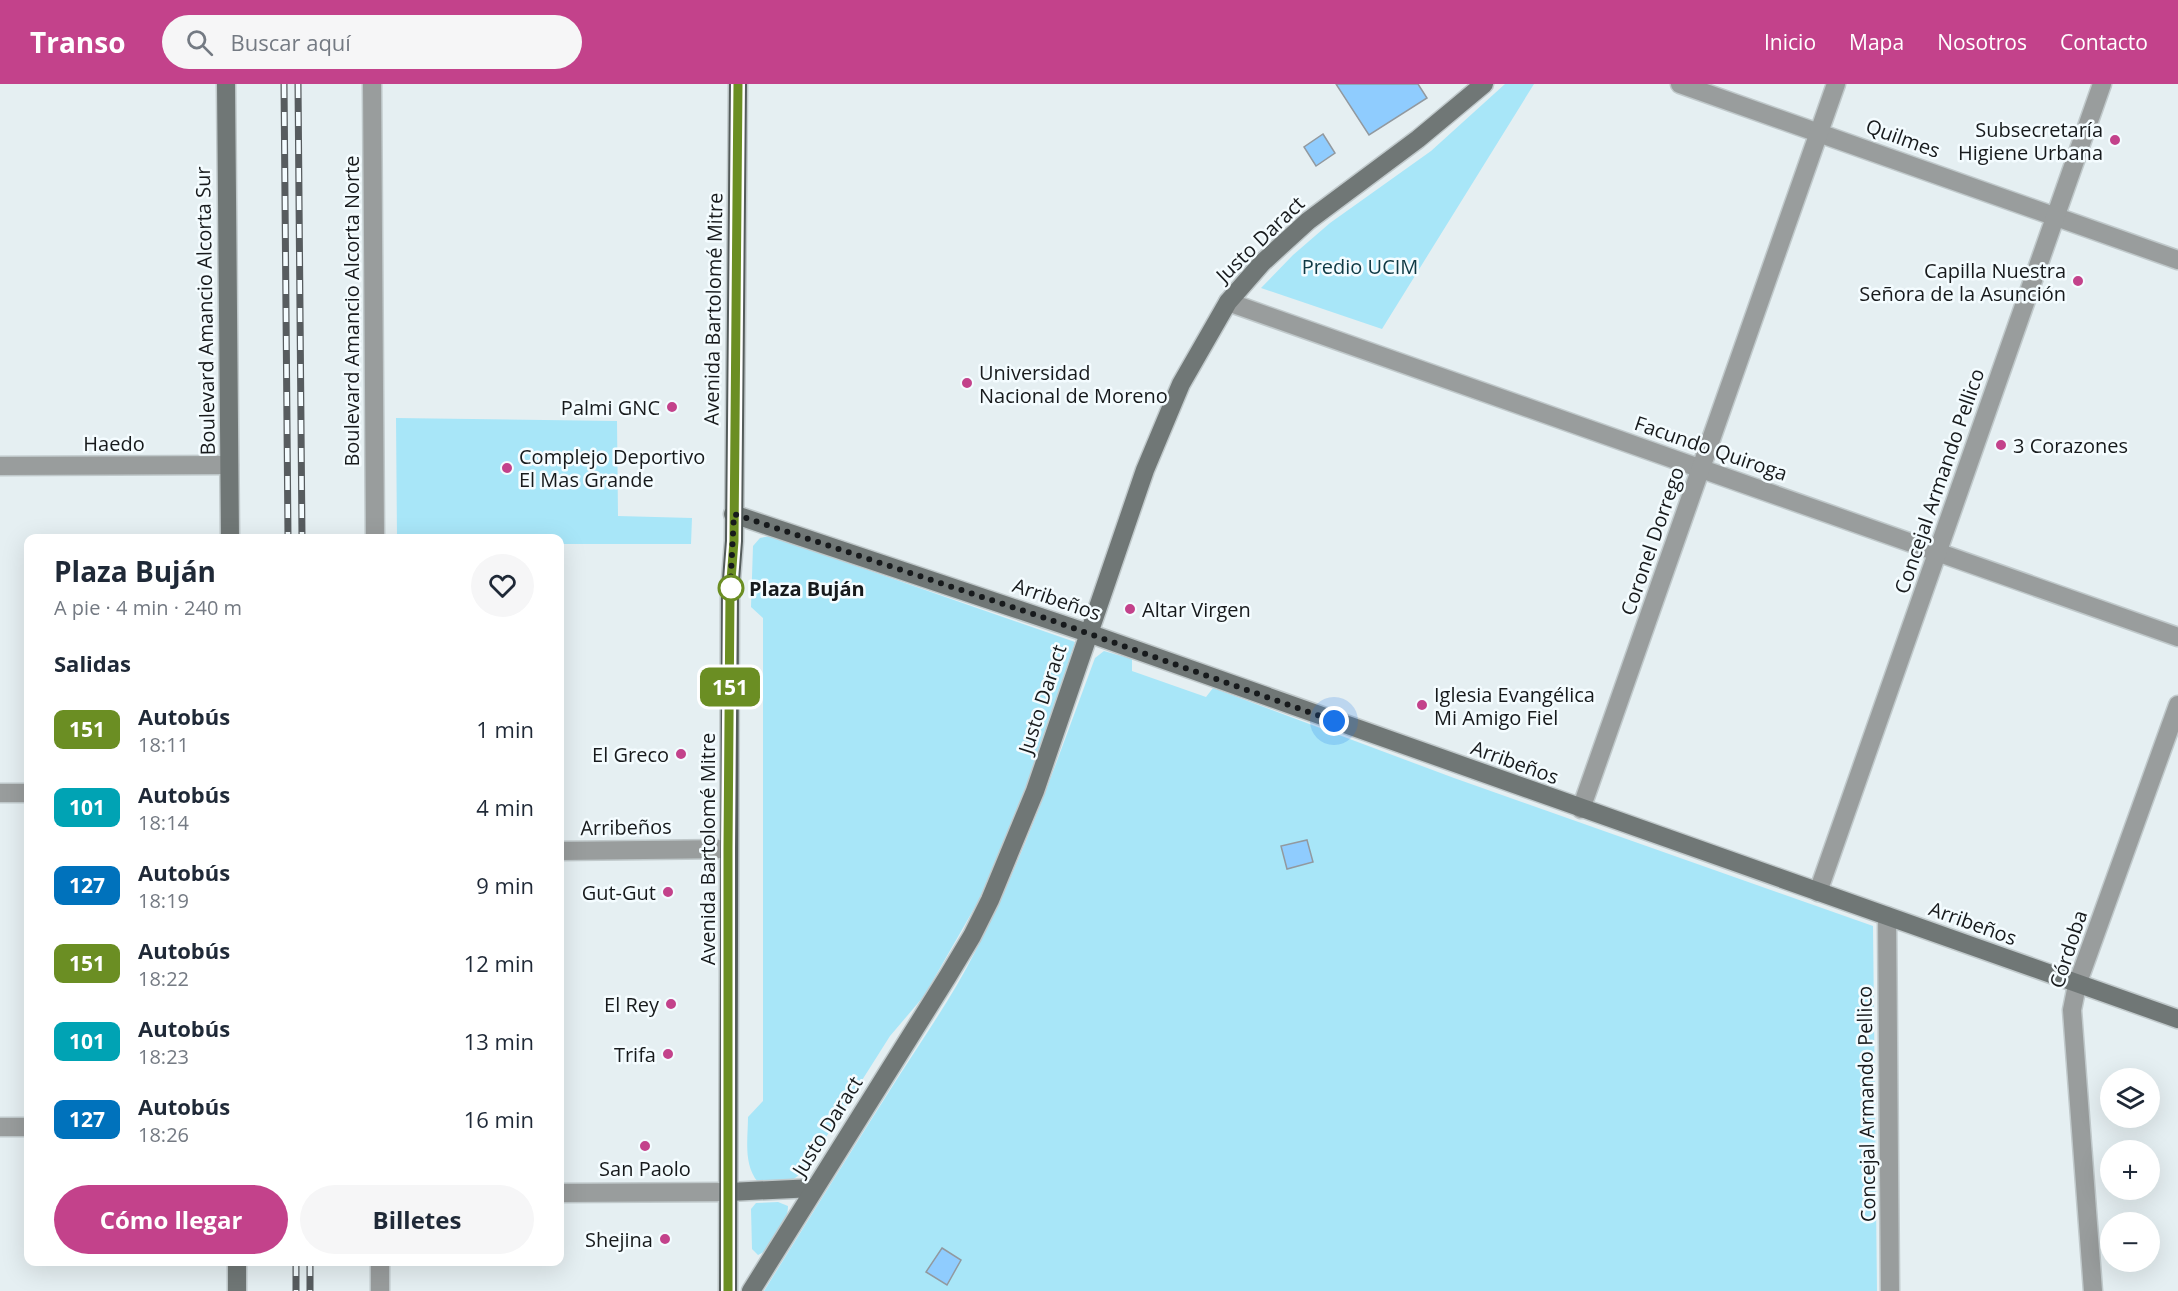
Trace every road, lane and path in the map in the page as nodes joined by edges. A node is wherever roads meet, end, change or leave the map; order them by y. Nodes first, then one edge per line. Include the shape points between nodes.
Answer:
1 (226, 84) edge
2 (372, 84) edge
3 (738, 84) edge
4 (1484, 84) edge
5 (1680, 84) edge
6 (1836, 84) edge
7 (2102, 84) edge
8 (1819, 132) junction
9 (2055, 216) junction
10 (2178, 260) edge
11 (1228, 302) junction
12 (229, 465) junction
13 (0, 466) edge
14 (1701, 468) junction
15 (734, 514) junction
16 (230, 534) edge
17 (375, 534) edge
18 (1938, 552) junction
19 (1088, 633) junction
20 (2178, 638) edge
21 (2178, 705) edge
22 (0, 793) edge
23 (24, 793) edge
24 (1581, 809) junction
25 (728, 849) junction
26 (564, 851) edge
27 (1818, 892) junction
28 (1887, 916) junction
29 (2077, 985) junction
30 (2178, 1019) edge
31 (0, 1127) edge
32 (24, 1127) edge
33 (814, 1188) junction
34 (729, 1192) junction
35 (564, 1193) edge
36 (237, 1266) edge
37 (380, 1266) edge
38 (237, 1291) edge
39 (380, 1291) edge
40 (728, 1291) edge
41 (752, 1291) edge
42 (1890, 1291) edge
43 (2093, 1291) edge

1 - 12 street, Boulevard Amancio Alcorta Sur
2 - 17 street, Boulevard Amancio Alcorta Norte
3 - 15 main road, Avenida Bartolomé Mitre
4 - 11 street, Justo Daract via 1308,221 1262,263
5 - 8 street, Quilmes
6 - 8 street, Coronel Dorrego
7 - 9 street, Concejal Armando Pellico
8 - 9 street, Quilmes
8 - 14 street, Coronel Dorrego
9 - 10 street, Quilmes
9 - 18 street, Concejal Armando Pellico
11 - 14 street, Facundo Quiroga
11 - 19 street, Justo Daract via 1181,384 1145,470
12 - 13 street, Haedo
12 - 16 street, Boulevard Amancio Alcorta Sur
14 - 18 street, Facundo Quiroga
14 - 24 street, Coronel Dorrego
15 - 19 street, Arribeños
15 - 25 main road, Avenida Bartolomé Mitre
18 - 20 street, Facundo Quiroga
18 - 27 street, Concejal Armando Pellico
19 - 24 street, Arribeños
19 - 33 street, Justo Daract via 1035,791 990,900 948,976
21 - 29 street, Córdoba
22 - 23 street
24 - 27 street, Arribeños
25 - 26 street, Arribeños
25 - 34 main road, Avenida Bartolomé Mitre
27 - 28 street, Arribeños
28 - 29 street, Arribeños
28 - 42 street, Concejal Armando Pellico
29 - 30 street, Arribeños
29 - 43 street, Córdoba via 2072,1010
31 - 32 street
33 - 34 street
33 - 41 street, Justo Daract
34 - 35 street
34 - 40 main road, Avenida Bartolomé Mitre
36 - 38 street
37 - 39 street

